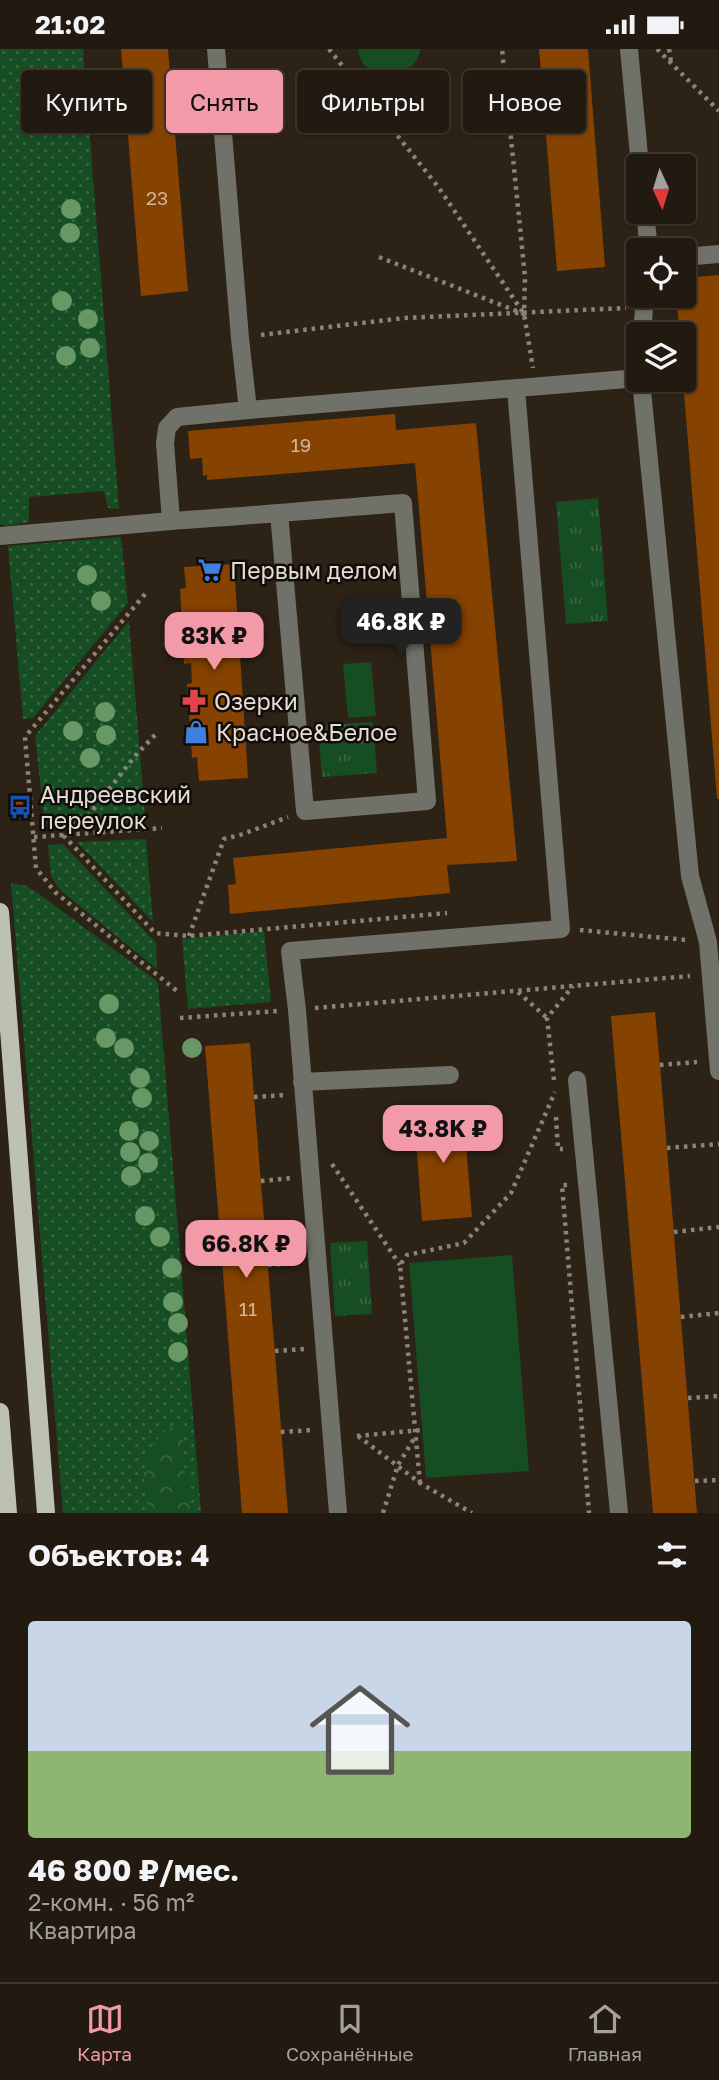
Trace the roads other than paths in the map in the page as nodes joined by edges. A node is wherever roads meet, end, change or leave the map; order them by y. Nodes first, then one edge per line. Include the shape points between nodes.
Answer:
1 (216, 49) edge
2 (629, 49) edge
3 (639, 154) edge
4 (719, 254) edge
5 (696, 256) edge
6 (626, 380) edge
7 (516, 389) junction
8 (641, 392) edge
9 (248, 410) junction
10 (279, 513) junction
11 (171, 521) junction
12 (0, 536) edge
13 (0, 912) edge
14 (0, 918) edge
15 (715, 967) edge
16 (718, 1066) edge
17 (450, 1075) dead end
18 (577, 1080) dead end
19 (303, 1088) junction
20 (0, 1412) edge
21 (8, 1513) edge
22 (46, 1513) edge
23 (338, 1513) edge
24 (619, 1513) edge

1 - 9 lane
2 - 3 lane
4 - 5 lane
6 - 7 lane
7 - 9 lane
7 - 19 lane via 561,929 290,951
8 - 15 lane via 690,876
9 - 11 lane via 177,417 167,428
10 - 10 lane via 403,503 427,800 305,811
10 - 11 lane
11 - 12 lane
13 - 14 main road
14 - 22 main road
15 - 16 lane
17 - 19 lane
18 - 24 lane
19 - 23 lane
20 - 21 main road

